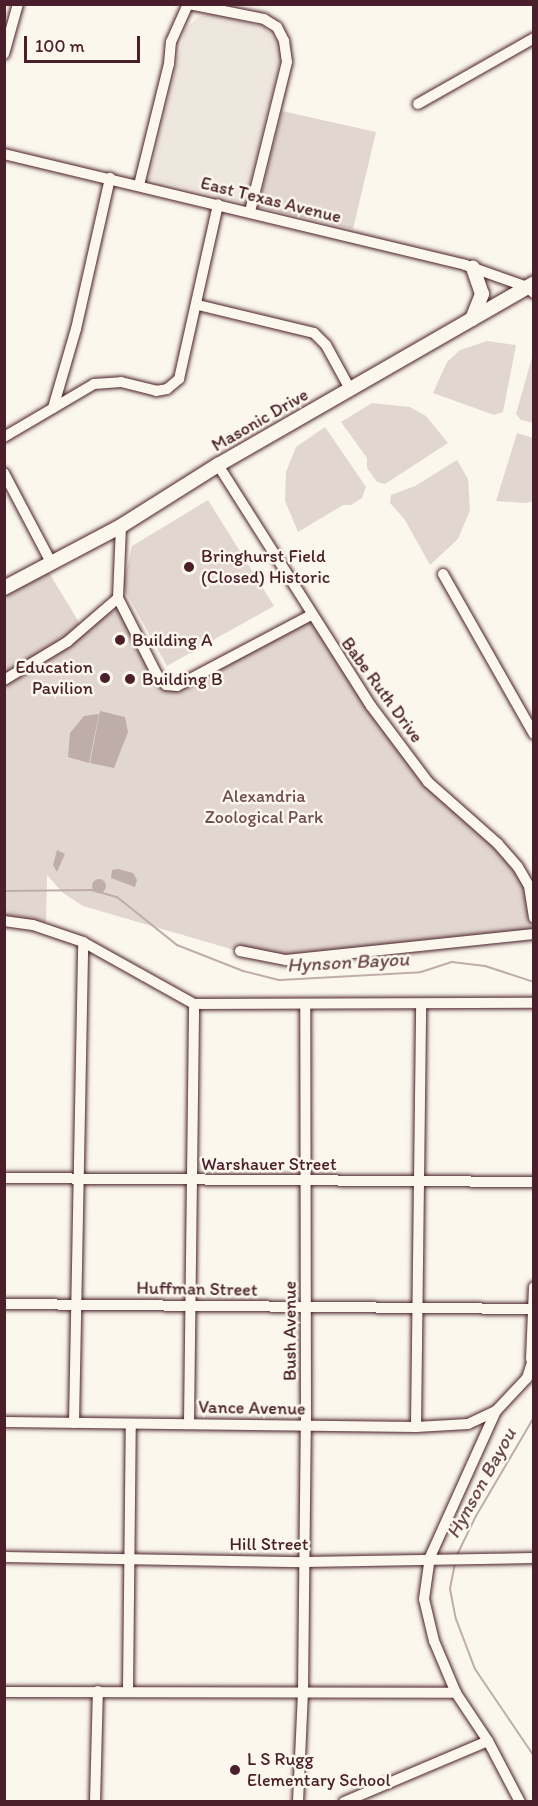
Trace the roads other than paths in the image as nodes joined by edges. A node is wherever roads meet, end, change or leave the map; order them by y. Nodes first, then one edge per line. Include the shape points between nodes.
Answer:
1 (18, 4) edge
2 (189, 4) edge
3 (534, 38) edge
4 (4, 54) edge
5 (418, 104) dead end
6 (4, 154) edge
7 (110, 178) junction
8 (139, 185) junction
9 (218, 204) junction
10 (250, 212) junction
11 (473, 268) junction
12 (532, 288) edge
13 (198, 305) junction
14 (472, 319) junction
15 (350, 389) junction
16 (53, 408) junction
17 (4, 436) edge
18 (218, 465) junction
19 (4, 473) edge
20 (121, 526) junction
21 (51, 561) junction
22 (443, 574) dead end
23 (4, 588) edge
24 (118, 598) junction
25 (311, 615) junction
26 (4, 680) edge
27 (534, 734) edge
28 (534, 918) edge
29 (4, 921) edge
30 (534, 934) edge
31 (83, 942) junction
32 (240, 951) dead end
33 (534, 1003) edge
34 (194, 1004) junction
35 (421, 1004) junction
36 (305, 1005) junction
37 (4, 1178) edge
38 (77, 1179) junction
39 (192, 1179) junction
40 (307, 1180) junction
41 (419, 1181) junction
42 (534, 1182) edge
43 (534, 1287) edge
44 (4, 1304) edge
45 (78, 1304) junction
46 (191, 1305) junction
47 (307, 1307) junction
48 (417, 1308) junction
49 (533, 1309) edge
50 (532, 1357) edge
51 (530, 1377) edge
52 (496, 1411) junction
53 (4, 1422) edge
54 (74, 1423) junction
55 (131, 1424) junction
56 (189, 1424) junction
57 (306, 1426) junction
58 (416, 1427) junction
59 (4, 1557) edge
60 (430, 1557) junction
61 (534, 1558) edge
62 (131, 1559) junction
63 (304, 1562) junction
64 (128, 1690) junction
65 (98, 1691) junction
66 (4, 1692) edge
67 (303, 1693) junction
68 (456, 1693) junction
69 (488, 1741) junction
70 (95, 1802) edge
71 (298, 1802) edge
72 (344, 1802) edge
73 (520, 1802) edge

1 - 4 street
2 - 8 street via 171,42
2 - 10 street via 264,19 278,27 287,62
3 - 5 street
6 - 7 street, East Texas Avenue
7 - 8 street, East Texas Avenue
7 - 16 street via 76,329
8 - 9 street, East Texas Avenue
9 - 10 street, East Texas Avenue
9 - 13 street
10 - 11 street, East Texas Avenue
11 - 12 street, East Texas Avenue
11 - 14 main road via 482,288
12 - 14 main road, Masonic Drive
13 - 15 street via 314,333 326,345
13 - 16 street via 179,379 173,385 156,391 122,382 94,384
14 - 15 main road, Masonic Drive
15 - 18 main road, Masonic Drive
16 - 17 street
18 - 20 main road, Masonic Drive
18 - 25 street, Babe Ruth Drive
19 - 21 street
20 - 21 main road, Masonic Drive
20 - 24 street
21 - 23 main road, Masonic Drive
22 - 27 street
24 - 25 street via 157,675 172,687
24 - 26 street via 67,642
25 - 28 street, Babe Ruth Drive via 371,706 428,782 509,855 529,886
29 - 31 street via 33,925
30 - 32 street via 286,960
31 - 34 street
31 - 38 street
33 - 35 street
34 - 36 street
34 - 39 street
35 - 36 street
35 - 41 street
36 - 40 street, Bush Avenue
37 - 38 street, Warshauer Street
38 - 39 street, Warshauer Street
38 - 45 street
39 - 40 street, Warshauer Street
39 - 46 street
40 - 41 street, Warshauer Street
40 - 47 street, Bush Avenue
41 - 42 street, Warshauer Street
41 - 48 street
43 - 49 street
44 - 45 street, Huffman Street
45 - 46 street, Huffman Street
45 - 54 street
46 - 47 street, Huffman Street
46 - 56 street
47 - 48 street, Huffman Street
47 - 57 street, Bush Avenue
48 - 49 street, Huffman Street
48 - 58 street
49 - 50 street
50 - 51 street
51 - 52 street
52 - 58 street, Vance Avenue via 468,1424
52 - 60 street
53 - 54 street, Vance Avenue
54 - 55 street, Vance Avenue
55 - 56 street, Vance Avenue
55 - 62 street
56 - 57 street, Vance Avenue
57 - 58 street, Vance Avenue
57 - 63 street, Bush Avenue
59 - 62 street, Hill Street
60 - 61 street, Hill Street
60 - 63 street, Hill Street
60 - 68 street via 425,1605 434,1641
62 - 63 street, Hill Street
62 - 64 street
63 - 67 street, Bush Avenue
64 - 65 street
64 - 67 street
65 - 66 street
65 - 70 street
67 - 68 street
67 - 71 street, Bush Avenue
68 - 69 street
69 - 72 street
69 - 73 street

